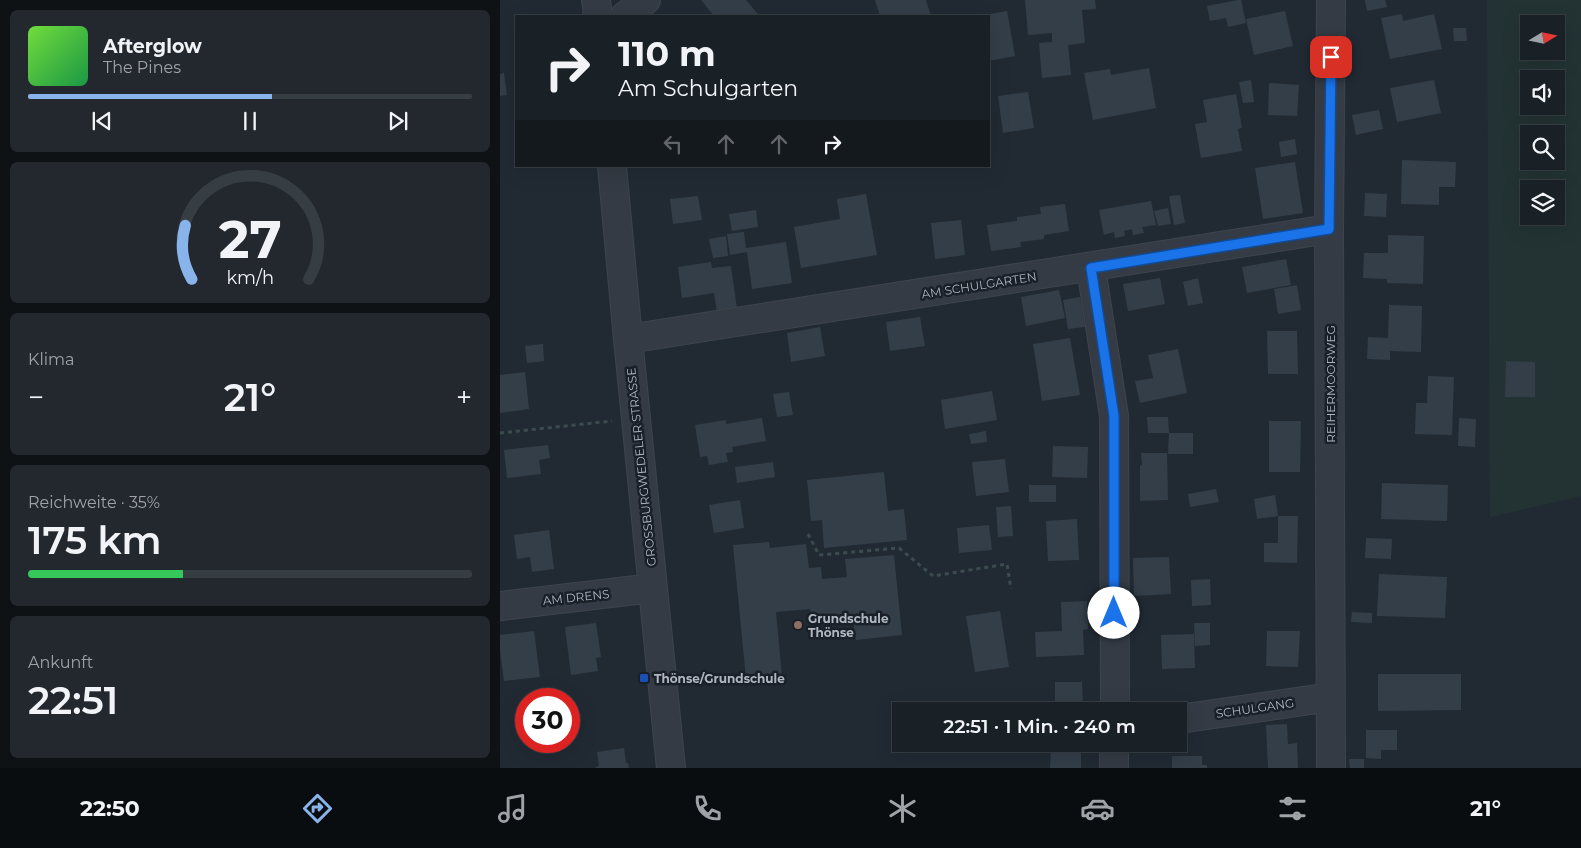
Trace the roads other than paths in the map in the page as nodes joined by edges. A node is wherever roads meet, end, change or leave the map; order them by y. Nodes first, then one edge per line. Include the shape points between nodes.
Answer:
1 (596, 0) edge
2 (646, 0) edge
3 (1331, 0) edge
4 (598, 15) edge
5 (626, 15) edge
6 (612, 167) edge
7 (1329, 229) junction
8 (1091, 268) junction
9 (628, 339) junction
10 (653, 588) junction
11 (500, 606) edge
12 (1331, 697) junction
13 (1115, 702) edge
14 (1187, 718) edge
15 (1114, 752) edge
16 (671, 768) edge
17 (1114, 768) edge
18 (1331, 768) edge

1 - 4 street
2 - 5 street
3 - 7 street, REIHERMOORWEG
6 - 9 street, GROSSBURGWEDELER STRASSE
7 - 8 street, AM SCHULGARTEN
7 - 12 street, REIHERMOORWEG
8 - 9 street, AM SCHULGARTEN
8 - 13 street via 1114,416
9 - 10 street, GROSSBURGWEDELER STRASSE
10 - 11 street, AM DRENS
10 - 16 street, GROSSBURGWEDELER STRASSE
12 - 14 street, SCHULGANG
12 - 18 street, REIHERMOORWEG
15 - 17 street

